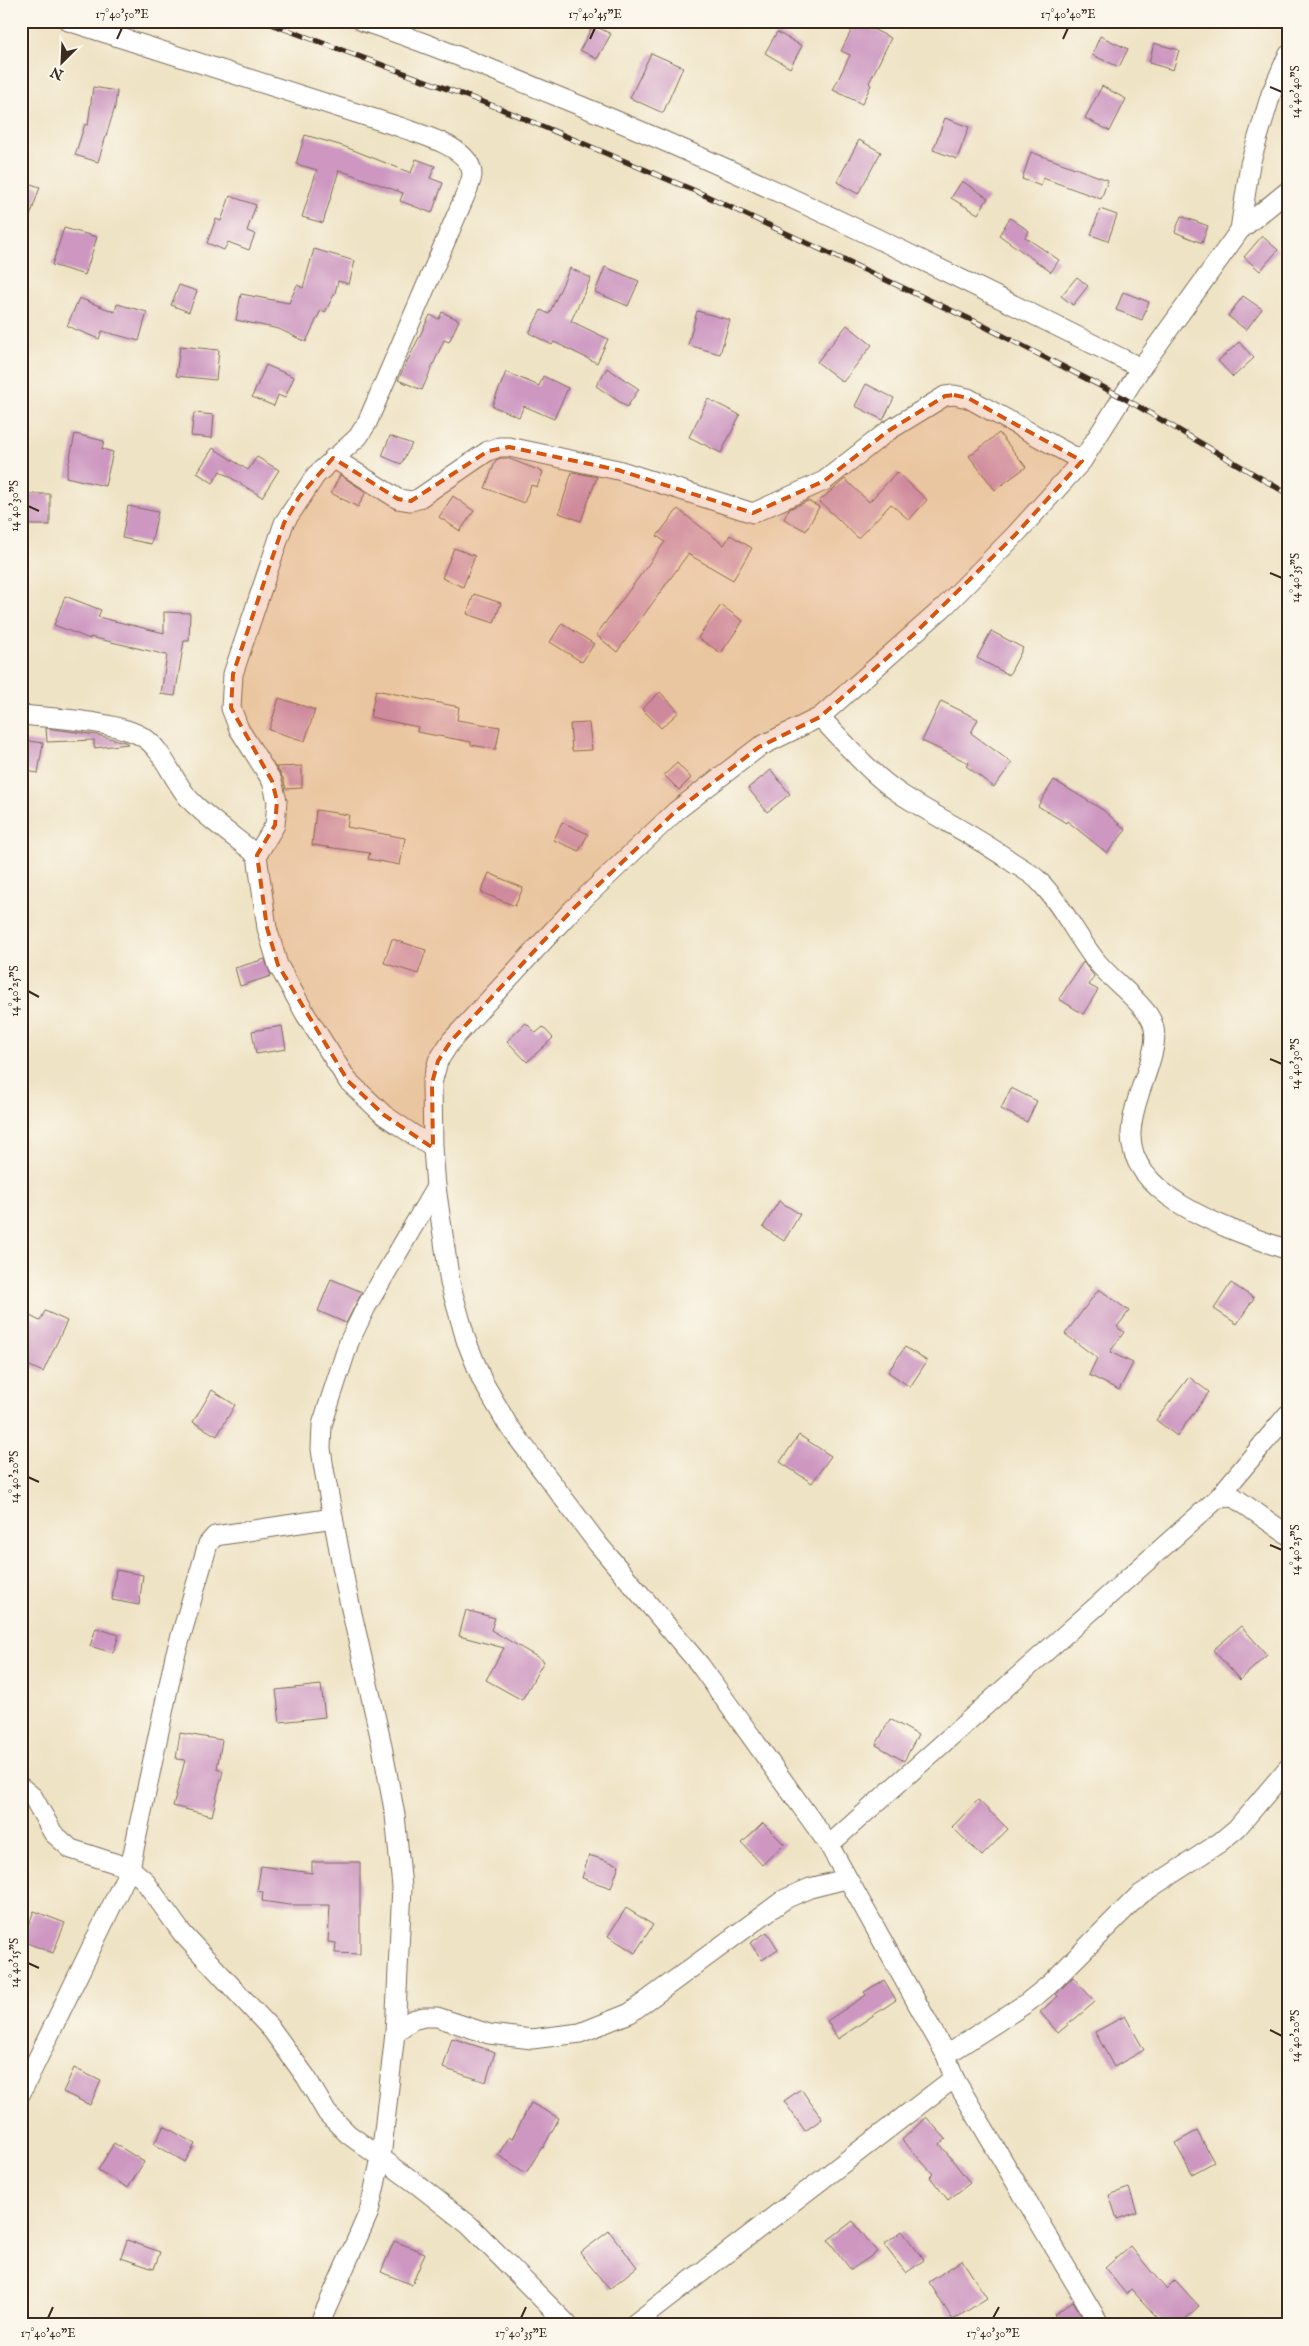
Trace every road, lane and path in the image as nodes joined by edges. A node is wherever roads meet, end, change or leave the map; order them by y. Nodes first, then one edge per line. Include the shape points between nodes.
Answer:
1 (68, 21) edge
2 (362, 21) edge
3 (1288, 55) edge
4 (1288, 191) edge
5 (1240, 230) junction
6 (1142, 368) junction
7 (333, 458) junction
8 (1082, 461) junction
9 (21, 715) edge
10 (820, 718) junction
11 (257, 855) junction
12 (433, 1148) junction
13 (436, 1187) junction
14 (1288, 1250) edge
15 (1288, 1414) edge
16 (1218, 1498) junction
17 (333, 1518) junction
18 (1288, 1535) edge
19 (1288, 1768) edge
20 (21, 1787) edge
21 (829, 1846) junction
22 (130, 1868) junction
23 (846, 1879) junction
24 (395, 2033) junction
25 (946, 2055) junction
26 (954, 2078) junction
27 (21, 2093) edge
28 (381, 2158) junction
29 (318, 2325) edge
30 (568, 2325) edge
31 (633, 2325) edge
32 (1100, 2325) edge

1 - 7 street via 400,127 449,146 462,155 472,174 464,198 367,423 358,437
2 - 6 street via 421,40 661,138 906,252
3 - 5 street via 1250,164
4 - 5 street
5 - 6 street
6 - 8 street
7 - 8 street via 398,499 411,501 488,451 509,447 618,470 753,513 824,481 888,431 945,396 954,395 968,398
7 - 11 street via 305,490 284,523 234,674 231,708 239,729 272,781 277,802 275,824
8 - 10 street via 945,606
9 - 11 street via 74,720 142,736 157,748 172,778 192,802
10 - 12 street via 759,747 676,811 573,909 451,1041 438,1061 432,1083
10 - 14 street via 888,785 989,845 1037,879 1056,901 1097,962 1149,1016 1154,1030 1154,1048 1131,1134 1139,1164 1154,1183 1182,1206 1223,1227
11 - 12 street via 268,928 278,965 306,1015 348,1081 384,1115
12 - 13 street
13 - 17 street via 366,1307 349,1342 328,1401 321,1449
13 - 21 street via 450,1283 466,1340 482,1380 508,1425 598,1544 700,1665
15 - 16 street
16 - 18 street via 1234,1496
16 - 21 street
17 - 22 street via 215,1536 208,1544 175,1656
17 - 24 street via 395,1815 402,1887
19 - 25 street via 1237,1828 1138,1896 1050,1985
20 - 22 street via 33,1797 53,1833 71,1849
21 - 23 street
22 - 27 street
22 - 28 street via 144,1880 182,1934 272,2030 327,2113 348,2134
23 - 24 street via 810,1888 785,1899 630,2013 580,2033 532,2039 490,2034 437,2017 424,2017 412,2020
23 - 25 street
24 - 28 street
25 - 26 street
26 - 31 street
26 - 32 street
28 - 29 street via 369,2212
28 - 30 street via 469,2225

